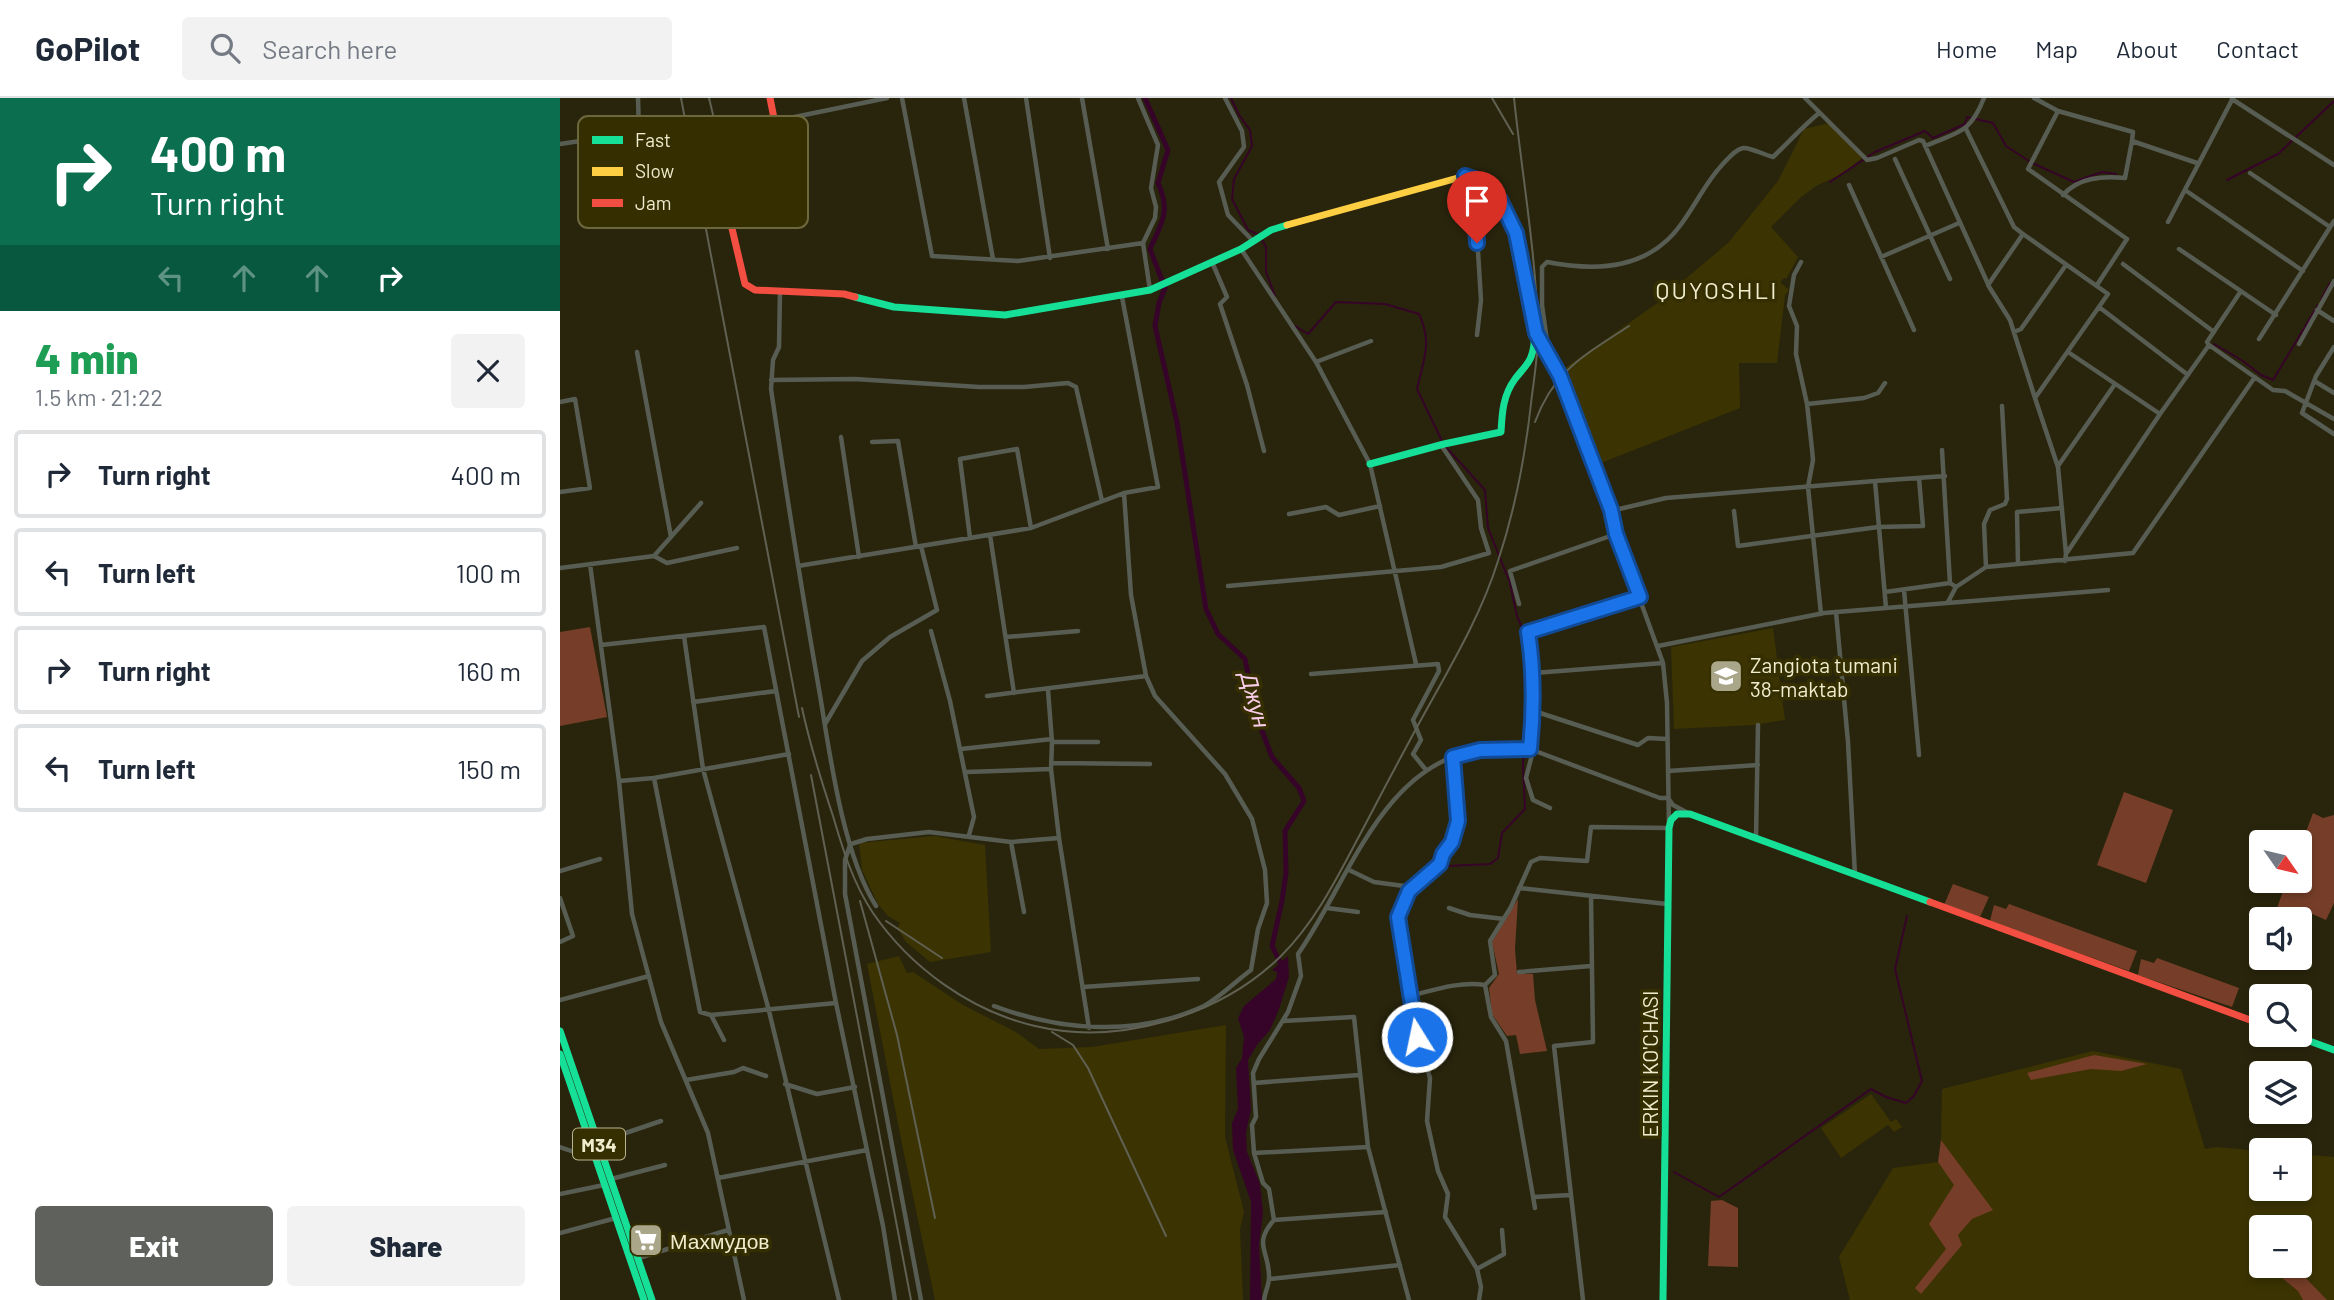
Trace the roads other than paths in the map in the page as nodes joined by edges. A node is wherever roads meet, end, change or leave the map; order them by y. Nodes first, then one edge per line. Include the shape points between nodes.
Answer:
1 (638, 98) edge
2 (770, 98) edge
3 (887, 98) edge
4 (902, 98) edge
5 (964, 98) edge
6 (1026, 98) edge
7 (1082, 98) edge
8 (1138, 98) edge
9 (1225, 98) edge
10 (1805, 98) edge
11 (1984, 98) edge
12 (2034, 98) edge
13 (2232, 99) edge
14 (2058, 111) junction
15 (1819, 113) junction
16 (639, 116) edge
17 (774, 116) edge
18 (799, 116) edge
19 (1966, 128) junction
20 (578, 141) edge
21 (2133, 141) junction
22 (560, 144) edge
23 (1925, 146) junction
24 (1895, 159) dead end
25 (2197, 163) junction
26 (2334, 165) edge
27 (2250, 173) dead end
28 (1465, 176) junction
29 (1849, 185) dead end
30 (2185, 190) junction
31 (2063, 195) junction
32 (2334, 221) edge
33 (2168, 222) dead end
34 (1959, 223) junction
35 (2330, 227) junction
36 (732, 228) edge
37 (2023, 234) junction
38 (1930, 236) junction
39 (1253, 241) junction
40 (1143, 243) junction
41 (1108, 249) junction
42 (1241, 249) junction
43 (2179, 249) dead end
44 (1881, 257) junction
45 (1050, 258) junction
46 (993, 259) junction
47 (1212, 262) junction
48 (1801, 262) dead end
49 (2123, 264) dead end
50 (2066, 265) junction
51 (2303, 271) junction
52 (1950, 279) dead end
53 (2334, 281) edge
54 (1988, 285) junction
55 (2096, 285) junction
56 (1150, 290) junction
57 (780, 291) junction
58 (2241, 291) junction
59 (1122, 297) junction
60 (2099, 307) junction
61 (2317, 310) junction
62 (2276, 315) junction
63 (2334, 321) edge
64 (1914, 330) dead end
65 (2014, 332) junction
66 (2214, 332) junction
67 (1536, 333) junction
68 (1477, 335) dead end
69 (2259, 339) dead end
70 (1371, 341) dead end
71 (2299, 344) dead end
72 (2209, 345) junction
73 (2334, 347) edge
74 (637, 352) dead end
75 (1548, 352) junction
76 (2068, 352) junction
77 (1316, 362) junction
78 (2188, 374) junction
79 (2255, 377) junction
80 (771, 380) junction
81 (2316, 382) junction
82 (1885, 383) dead end
83 (2115, 384) junction
84 (2334, 393) edge
85 (2035, 398) junction
86 (560, 402) edge
87 (2306, 403) junction
88 (1807, 404) junction
89 (2002, 406) dead end
90 (2160, 414) junction
91 (2334, 419) edge
92 (2334, 434) edge
93 (841, 437) dead end
94 (873, 442) dead end
95 (1441, 445) junction
96 (1942, 450) dead end
97 (1264, 451) dead end
98 (1370, 464) junction
99 (2058, 467) junction
100 (1945, 476) junction
101 (1919, 478) junction
102 (1875, 481) junction
103 (1808, 487) junction
104 (560, 492) edge
105 (1124, 493) junction
106 (1102, 501) junction
107 (701, 502) dead end
108 (1380, 506) junction
109 (2062, 508) junction
110 (1611, 510) junction
111 (1734, 512) dead end
112 (1289, 514) dead end
113 (1878, 527) junction
114 (1031, 528) junction
115 (1616, 534) junction
116 (990, 535) junction
117 (1813, 535) junction
118 (671, 537) junction
119 (970, 538) junction
120 (918, 547) junction
121 (737, 548) dead end
122 (2066, 554) junction
123 (654, 556) junction
124 (859, 557) junction
125 (2065, 561) junction
126 (590, 564) junction
127 (2018, 564) junction
128 (798, 566) junction
129 (1986, 567) junction
130 (560, 568) edge
131 (1395, 572) junction
132 (1950, 583) junction
133 (1228, 586) dead end
134 (1956, 587) junction
135 (1904, 590) junction
136 (2108, 590) dead end
137 (1885, 592) junction
138 (1640, 597) junction
139 (1948, 602) junction
140 (1519, 604) dead end
141 (1905, 605) junction
142 (1886, 608) junction
143 (1836, 612) junction
144 (1821, 614) junction
145 (931, 631) dead end
146 (1078, 631) dead end
147 (684, 636) junction
148 (1005, 637) junction
149 (601, 645) junction
150 (1658, 646) junction
151 (1663, 663) junction
152 (1416, 664) junction
153 (1534, 673) junction
154 (1311, 674) dead end
155 (1146, 676) junction
156 (1048, 690) junction
157 (776, 691) junction
158 (1014, 693) junction
159 (987, 696) dead end
160 (693, 702) junction
161 (1534, 711) junction
162 (825, 725) junction
163 (1758, 725) dead end
164 (1667, 739) junction
165 (1052, 740) junction
166 (1098, 742) dead end
167 (961, 749) junction
168 (1531, 750) junction
169 (789, 754) junction
170 (1919, 755) dead end
171 (1453, 757) junction
172 (1150, 764) dead end
173 (1758, 765) junction
174 (1051, 766) junction
175 (704, 769) junction
176 (1426, 770) junction
177 (1668, 771) junction
178 (966, 772) junction
179 (654, 778) junction
180 (619, 781) junction
181 (1668, 798) junction
182 (1550, 807) dead end
183 (1690, 814) junction
184 (1669, 828) junction
185 (969, 835) junction
186 (1059, 838) junction
187 (1756, 838) junction
188 (1011, 842) junction
189 (851, 844) junction
190 (600, 859) dead end
191 (1349, 870) junction
192 (560, 871) edge
193 (1855, 876) junction
194 (1519, 888) junction
195 (1409, 891) junction
196 (1591, 897) junction
197 (560, 898) edge
198 (1667, 904) junction
199 (876, 906) dead end
200 (1327, 908) junction
201 (1449, 908) dead end
202 (1024, 912) dead end
203 (1358, 912) dead end
204 (1504, 919) junction
205 (560, 942) edge
206 (1591, 967) junction
207 (1519, 972) dead end
208 (649, 976) junction
209 (1198, 979) dead end
210 (1485, 985) junction
211 (1083, 987) junction
212 (1410, 996) junction
213 (560, 1000) edge
214 (836, 1003) junction
215 (994, 1006) dead end
216 (768, 1007) junction
217 (711, 1014) junction
218 (2249, 1020) edge
219 (1283, 1021) junction
220 (1089, 1028) junction
221 (560, 1031) edge
222 (724, 1040) dead end
223 (2312, 1042) edge
224 (2334, 1050) edge
225 (560, 1054) edge
226 (1359, 1075) junction
227 (766, 1076) dead end
228 (685, 1080) junction
229 (1254, 1083) junction
230 (785, 1084) junction
231 (855, 1087) junction
232 (662, 1121) dead end
233 (599, 1142) junction
234 (560, 1147) edge
235 (1368, 1147) junction
236 (867, 1150) junction
237 (594, 1151) junction
238 (1254, 1153) junction
239 (805, 1161) junction
240 (665, 1165) dead end
241 (718, 1178) junction
242 (608, 1182) junction
243 (560, 1194) edge
244 (1570, 1195) junction
245 (1534, 1197) junction
246 (1535, 1208) dead end
247 (1385, 1212) junction
248 (620, 1217) junction
249 (1274, 1220) junction
250 (728, 1230) junction
251 (1502, 1230) dead end
252 (560, 1233) edge
253 (638, 1259) junction
254 (1400, 1265) junction
255 (1477, 1269) junction
256 (1269, 1279) junction
257 (644, 1300) edge
258 (652, 1300) edge
259 (744, 1300) edge
260 (839, 1300) edge
261 (895, 1300) edge
262 (921, 1300) edge
263 (1264, 1300) edge
264 (1409, 1300) edge
265 (1479, 1300) edge
266 (1583, 1300) edge
267 (1663, 1300) edge

1 - 16 street
2 - 17 main road
3 - 18 street
4 - 46 street via 932,256
5 - 46 street
6 - 45 street
7 - 41 street
8 - 40 street via 1158,145 1151,188 1155,218
9 - 39 street via 1242,131 1244,147 1219,182 1228,215
10 - 15 street
11 - 19 street via 1977,117
12 - 14 street
13 - 25 street
13 - 26 street
14 - 21 street via 2133,132
14 - 31 street via 2028,169
15 - 23 street via 1867,160 1919,140
15 - 75 street via 1773,157 1746,147 1736,151 1660,248 1637,260 1602,267 1547,262 1542,267 1542,305
19 - 23 street
19 - 37 street via 2014,226
20 - 22 street
21 - 25 street
21 - 31 street via 2125,178 2102,176 2070,187
23 - 34 street
24 - 38 street
25 - 30 street
27 - 35 street
28 - 39 main road via 1271,230
28 - 67 main road via 1480,181 1500,200 1516,233
28 - 68 street via 1475,203 1480,278
29 - 44 street
30 - 33 street
30 - 51 street
31 - 55 street via 2127,239
32 - 35 street
34 - 38 street
34 - 54 street
35 - 51 street
36 - 57 main road via 745,284 755,290
37 - 50 street
37 - 54 street
38 - 44 street
38 - 52 street
39 - 42 main road
40 - 41 street
40 - 56 street
41 - 45 street
42 - 47 main road
42 - 77 street
43 - 58 street
44 - 64 street
45 - 46 street
47 - 56 main road
47 - 97 street via 1227,297 1220,304
48 - 88 street via 1789,306 1797,326 1796,354
49 - 66 street
50 - 55 street
50 - 65 street
51 - 62 street
53 - 61 street
54 - 65 street
55 - 60 street via 2108,294
56 - 59 main road
57 - 59 main road via 844,294 894,307 1005,316
57 - 80 street via 779,347
58 - 62 street
58 - 66 street
59 - 105 street via 1158,487
60 - 76 street
60 - 78 street
61 - 63 street
61 - 71 street
62 - 69 street
65 - 85 street
66 - 72 street
67 - 75 street
67 - 95 main road via 1531,358 1503,398 1501,432
70 - 77 street
72 - 78 street
72 - 79 street
73 - 81 street
74 - 118 street
75 - 110 street
76 - 83 street
76 - 85 street
77 - 98 street
78 - 90 street
79 - 87 street
79 - 125 street via 2136,551
80 - 106 street via 855,379 979,387 1068,383 1076,387
80 - 128 street
81 - 84 street
81 - 87 street
82 - 88 street via 1878,393 1864,398
83 - 90 street
83 - 99 street
85 - 99 street
86 - 104 street via 575,399 590,488
87 - 91 street
87 - 92 street via 2302,414
88 - 103 street via 1813,460
89 - 129 street via 2007,499 1990,510 1983,524
90 - 122 street
93 - 124 street
94 - 120 street via 898,441
95 - 98 main road
95 - 131 street via 1478,500 1489,553 1441,567
96 - 100 street
98 - 108 street
99 - 109 street
100 - 101 street
100 - 132 street
101 - 102 street
101 - 113 street via 1923,526
102 - 103 street
102 - 113 street
103 - 110 street via 1666,498
103 - 117 street
105 - 106 street
105 - 155 street via 1132,595
106 - 114 street
107 - 118 street
108 - 112 street via 1339,515 1325,507
108 - 131 street
109 - 122 street
109 - 127 street via 2017,512
110 - 115 street
111 - 117 street via 1738,547
113 - 117 street
113 - 137 street
114 - 116 street
114 - 119 street via 1017,449 960,459
115 - 138 street
115 - 140 street via 1510,571
116 - 119 street
116 - 148 street
117 - 144 street
118 - 123 street
119 - 120 street
120 - 124 street
120 - 162 street via 937,610 890,636 862,661
121 - 123 street via 667,563
122 - 125 street
123 - 126 street
124 - 128 street
125 - 127 street
126 - 130 street
126 - 149 street
127 - 129 street
128 - 162 street
129 - 134 street
131 - 133 street
131 - 152 street
132 - 134 street
132 - 135 street
134 - 139 street
135 - 137 street
135 - 141 street
136 - 139 street
137 - 142 street
138 - 150 street
138 - 153 street via 1528,632
139 - 141 street
141 - 142 street
141 - 170 street
142 - 143 street
143 - 144 street
143 - 193 street
144 - 150 street
145 - 167 street
146 - 148 street
147 - 149 street
147 - 157 street via 764,627
147 - 160 street
148 - 158 street
149 - 180 street
150 - 151 street
151 - 153 street
151 - 164 street
152 - 154 street
152 - 176 street via 1438,664 1439,671 1413,720 1421,740 1413,754
153 - 161 street
155 - 156 street
155 - 220 street via 1155,696 1225,774 1252,819 1265,870 1267,903 1251,970 1205,1005 1163,1019
156 - 158 street
156 - 165 street
157 - 160 street
157 - 169 street
158 - 159 street
160 - 175 street
161 - 164 street via 1638,745 1648,738
161 - 168 street
162 - 189 street
163 - 173 street
164 - 177 street
165 - 166 street
165 - 167 street
165 - 174 street
167 - 178 street
168 - 171 street via 1480,750
168 - 181 street
168 - 182 street via 1526,778 1533,800
169 - 175 street
169 - 214 street
171 - 176 street
171 - 195 street via 1458,821 1452,842 1440,864
172 - 174 street
173 - 177 street
173 - 187 street
174 - 178 street
174 - 186 street
175 - 179 street
175 - 216 street
176 - 191 street via 1365,836
177 - 181 street
178 - 185 street via 974,817
179 - 180 street
179 - 217 street via 698,1009
180 - 208 street via 632,914
181 - 183 street
181 - 184 street
183 - 184 main road via 1677,814
183 - 187 main road
184 - 194 street via 1591,827 1587,861 1540,858 1531,862
184 - 198 main road, ERKIN KO'CHASI
185 - 188 street
185 - 189 street via 929,832
186 - 188 street
186 - 211 street
187 - 193 main road
188 - 202 street
189 - 199 street via 866,891
189 - 262 street via 845,860 845,894
190 - 192 street
191 - 195 street via 1374,883 1404,886
191 - 200 street
193 - 218 main road
194 - 196 street
194 - 204 street
195 - 212 street via 1398,917
196 - 198 street
196 - 206 street
197 - 205 street via 573,936
198 - 267 main road, ERKIN KO'CHASI
200 - 203 street
200 - 219 street via 1297,954 1301,976
201 - 204 street
204 - 210 street via 1490,941 1495,975
206 - 207 street
206 - 244 street via 1593,1042 1554,1046
208 - 213 street
208 - 228 street
209 - 211 street
210 - 212 street via 1473,983
210 - 245 street via 1491,1017 1506,1041
211 - 220 street
212 - 255 street via 1430,1078 1427,1121 1448,1194 1445,1217
214 - 216 street
214 - 231 street
215 - 220 street via 1059,1025
216 - 217 street
216 - 230 street
217 - 222 street
219 - 226 street via 1353,1017
219 - 229 street via 1259,1059
221 - 233 main road, M34
223 - 224 main road
225 - 237 main road, M34
226 - 229 street
226 - 235 street
227 - 228 street via 743,1068
228 - 241 street via 708,1133
229 - 238 street
230 - 231 street via 817,1094
230 - 239 street
231 - 236 street
232 - 233 street
233 - 242 main road, M34
234 - 237 street via 586,1154
235 - 238 street
235 - 247 street
236 - 239 street
236 - 261 street
237 - 242 main road, M34
238 - 249 street via 1269,1189
239 - 241 street
239 - 260 street
240 - 242 street
241 - 250 street
242 - 243 street
242 - 248 main road, M34
244 - 245 street
244 - 266 street
245 - 246 street
247 - 249 street
247 - 254 street
248 - 252 street
248 - 253 main road, M34
248 - 257 main road, M34
249 - 256 street via 1264,1231 1262,1243
250 - 253 street
250 - 259 street
251 - 255 street via 1504,1254
253 - 258 main road, M34
254 - 256 street
254 - 264 street
255 - 265 street
256 - 263 street

